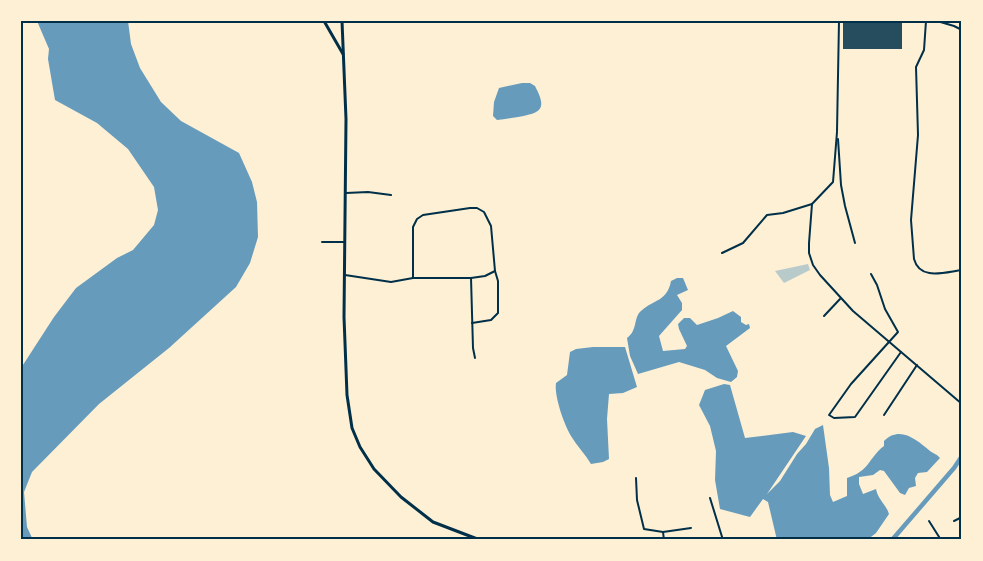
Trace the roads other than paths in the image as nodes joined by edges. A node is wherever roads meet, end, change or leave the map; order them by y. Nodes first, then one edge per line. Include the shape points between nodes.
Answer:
1 (324, 21) edge
2 (342, 21) edge
3 (839, 21) edge
4 (926, 21) edge
5 (937, 21) edge
6 (962, 30) edge
7 (344, 57) junction
8 (837, 132) junction
9 (346, 193) junction
10 (391, 195) dead end
11 (812, 204) junction
12 (322, 242) dead end
13 (344, 242) junction
14 (855, 243) dead end
15 (722, 253) dead end
16 (962, 270) edge
17 (495, 271) junction
18 (871, 274) dead end
19 (344, 275) junction
20 (413, 278) junction
21 (471, 278) junction
22 (840, 299) junction
23 (824, 316) dead end
24 (472, 323) junction
25 (889, 343) junction
26 (901, 352) junction
27 (475, 358) dead end
28 (917, 364) junction
29 (962, 404) edge
30 (884, 415) dead end
31 (636, 478) dead end
32 (710, 498) dead end
33 (962, 517) edge
34 (929, 521) dead end
35 (954, 521) dead end
36 (691, 528) dead end
37 (663, 532) junction
38 (480, 540) edge
39 (664, 540) edge
40 (723, 540) edge
41 (941, 540) edge
42 (947, 540) edge
43 (951, 540) edge

1 - 7 highway
2 - 7 highway
3 - 8 street
4 - 16 street via 924,50 916,67 918,135 911,220 914,261 920,271 926,273
5 - 6 street
7 - 9 highway
8 - 11 street via 833,182
8 - 14 street via 841,185
9 - 10 street
9 - 13 highway
11 - 15 street via 767,215 743,243
11 - 22 street via 809,253 813,266
12 - 13 street
13 - 19 highway
17 - 20 street via 491,226 484,212 470,208 423,215 417,219
17 - 21 street
17 - 24 street via 498,313 491,320
18 - 25 street via 885,310 898,332
19 - 20 street via 391,282
19 - 38 highway via 347,395 352,428 360,447 374,469 416,510 433,522
20 - 21 street
21 - 24 street
22 - 23 street
22 - 25 street
24 - 27 street
25 - 26 street
25 - 26 street via 851,384 829,414 834,418 855,417
26 - 28 street
28 - 29 street
28 - 30 street
31 - 37 street via 644,529
32 - 40 street
33 - 35 street
34 - 41 street
36 - 37 street
37 - 39 street
42 - 43 street

